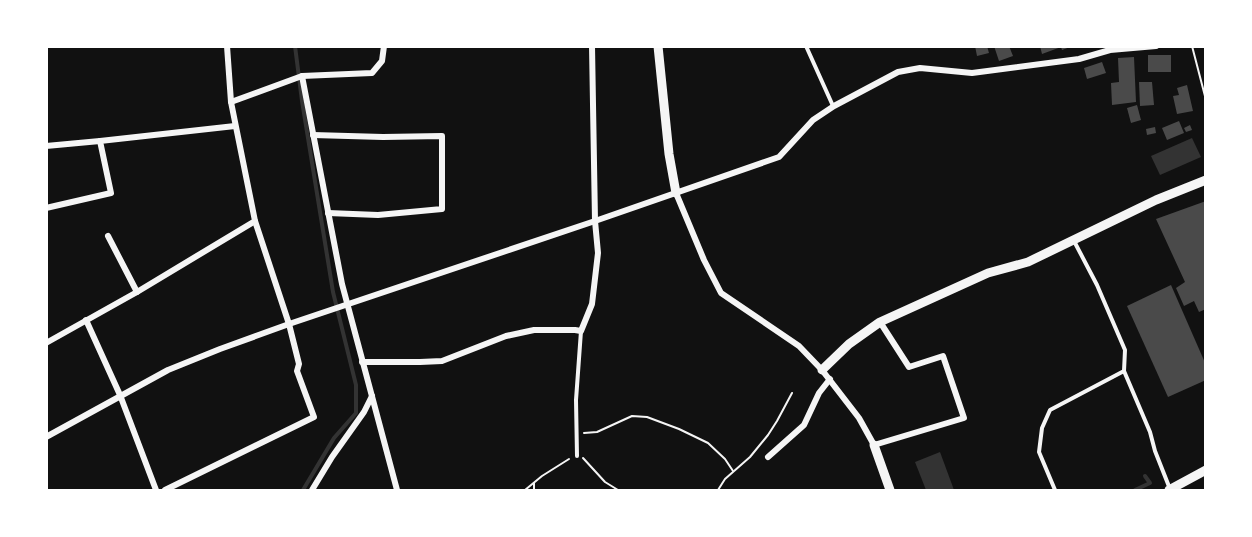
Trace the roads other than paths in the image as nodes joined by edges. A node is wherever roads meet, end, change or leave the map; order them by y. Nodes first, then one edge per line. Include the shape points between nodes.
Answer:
1 (227, 46) edge
2 (384, 46) edge
3 (592, 46) edge
4 (658, 46) edge
5 (806, 46) edge
6 (1156, 46) edge
7 (302, 75) junction
8 (231, 102) junction
9 (834, 106) junction
10 (235, 126) junction
11 (313, 135) junction
12 (100, 141) junction
13 (46, 146) edge
14 (1206, 180) edge
15 (676, 193) junction
16 (46, 208) edge
17 (328, 213) junction
18 (255, 221) junction
19 (595, 221) junction
20 (108, 236) dead end
21 (1074, 240) junction
22 (137, 292) junction
23 (347, 305) junction
24 (86, 320) junction
25 (880, 322) junction
26 (289, 324) junction
27 (581, 332) junction
28 (46, 342) edge
29 (362, 362) junction
30 (822, 370) junction
31 (1124, 370) junction
32 (830, 379) junction
33 (120, 395) junction
34 (372, 396) junction
35 (46, 437) edge
36 (874, 445) junction
37 (577, 456) road end
38 (768, 457) dead end
39 (1206, 470) edge
40 (156, 490) edge
41 (165, 490) edge
42 (312, 490) edge
43 (397, 490) edge
44 (891, 490) edge
45 (1055, 490) edge
46 (1170, 490) edge

1 - 8 street
2 - 7 street via 382,60 372,73
3 - 19 street
4 - 15 street
5 - 9 lane
6 - 9 street via 972,73 920,68 898,72
7 - 8 street
7 - 11 street
8 - 10 street
9 - 15 street via 813,120 779,157
10 - 12 street
10 - 18 street
11 - 17 street
11 - 17 street via 442,136 442,209 378,215
12 - 13 street
12 - 16 street via 111,193
14 - 21 street
15 - 19 street
15 - 30 street via 721,293 799,346
17 - 23 street
18 - 22 street
18 - 26 street
19 - 23 street
19 - 27 street via 597,253 592,304
20 - 22 street
21 - 25 street via 1028,262 988,273
21 - 31 lane via 1125,350
22 - 24 street
23 - 26 street
23 - 29 street
24 - 28 street
24 - 33 street
25 - 30 street
25 - 36 street via 909,367 943,356 964,418
26 - 33 street via 168,370
26 - 41 street via 299,364 297,372 314,417
27 - 29 street via 534,330 506,336 442,361
27 - 37 lane
29 - 34 street
30 - 32 street
31 - 45 lane via 1050,410 1042,428 1039,452
31 - 46 lane
32 - 36 street
32 - 38 street via 804,425
33 - 35 street
33 - 40 street
34 - 42 street
34 - 43 street
36 - 44 street
39 - 46 street

